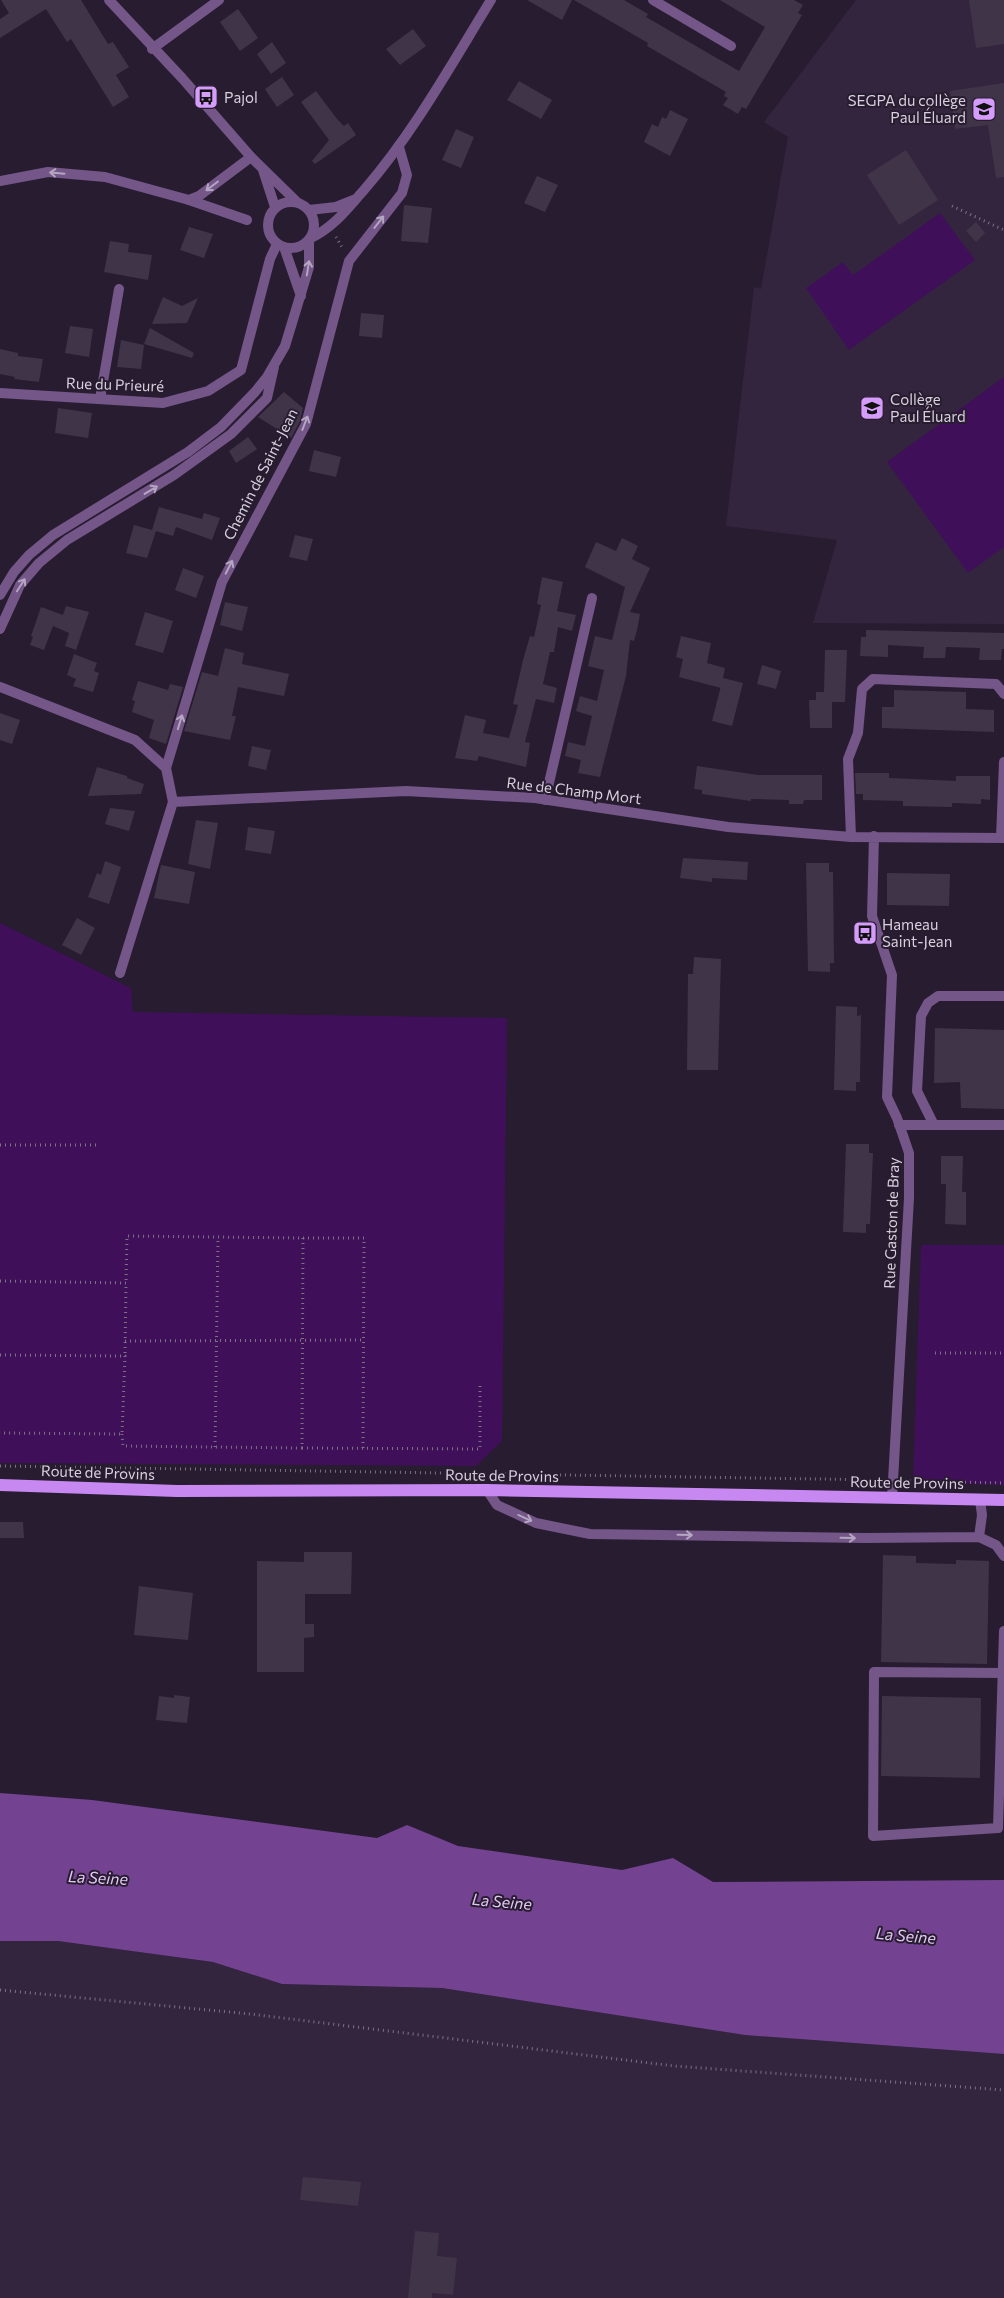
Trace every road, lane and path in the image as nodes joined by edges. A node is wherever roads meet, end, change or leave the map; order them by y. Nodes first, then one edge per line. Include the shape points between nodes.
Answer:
1 (109, 0) edge
2 (219, 0) edge
3 (491, 0) edge
4 (653, 0) edge
5 (731, 46) dead end
6 (152, 48) junction
7 (399, 147) junction
8 (251, 157) junction
9 (263, 169) junction
10 (0, 181) edge
11 (356, 199) junction
12 (189, 200) junction
13 (298, 202) junction
14 (952, 206) dead end
15 (274, 207) junction
16 (309, 210) junction
17 (247, 220) dead end
18 (1004, 230) edge
19 (325, 231) junction
20 (310, 239) junction
21 (281, 246) junction
22 (349, 261) junction
23 (119, 288) dead end
24 (301, 296) junction
25 (274, 364) junction
26 (0, 393) edge
27 (100, 400) junction
28 (0, 594) edge
29 (592, 598) dead end
30 (0, 629) edge
31 (0, 687) edge
32 (1004, 694) edge
33 (1004, 762) edge
34 (166, 768) junction
35 (545, 800) junction
36 (174, 802) junction
37 (874, 836) junction
38 (852, 837) junction
39 (1003, 838) edge
40 (120, 974) dead end
41 (1004, 996) edge
42 (899, 1125) junction
43 (934, 1125) junction
44 (1004, 1125) edge
45 (0, 1144) edge
46 (96, 1145) dead end
47 (218, 1237) junction
48 (303, 1238) junction
49 (0, 1281) edge
50 (126, 1282) junction
51 (302, 1340) junction
52 (363, 1340) junction
53 (125, 1341) junction
54 (216, 1341) junction
55 (1004, 1353) edge
56 (935, 1354) dead end
57 (0, 1355) edge
58 (125, 1356) junction
59 (480, 1382) dead end
60 (0, 1432) edge
61 (122, 1434) junction
62 (215, 1447) junction
63 (302, 1448) junction
64 (363, 1449) junction
65 (0, 1484) edge
66 (487, 1490) junction
67 (892, 1498) junction
68 (980, 1500) junction
69 (1004, 1500) edge
70 (979, 1537) junction
71 (1004, 1556) edge
72 (1004, 1631) edge
73 (1003, 1673) edge
74 (0, 1990) edge
75 (1004, 2090) edge

1 - 6 street
2 - 6 street
3 - 7 street
4 - 5 street
6 - 8 street
7 - 11 street
22 -> 7 street, Chemin de Saint-Jean via 402,192 407,175
8 - 9 street
8 -> 12 street
9 - 13 street
9 - 15 street
12 -> 10 street via 105,178 48,172
11 - 16 street via 336,207
11 - 19 street
12 - 17 street
13 - 15 street via 287,201
13 - 16 street
14 - 18 path
15 - 21 street via 267,223 270,237
16 - 20 street via 314,223
19 - 20 street
19 - 22 path via 334,233
20 - 21 street via 300,247
24 -> 20 street via 309,267
21 - 24 street
21 - 27 street, Rue du Prieuré via 270,258 241,370 208,391 163,403
34 -> 22 street, Chemin de Saint-Jean via 222,582 306,424
23 - 27 street
24 - 25 street via 285,346
25 - 28 street via 255,392 221,427 188,452 53,535 29,555
30 -> 25 street via 20,585 39,563 67,540 174,476 231,434 267,398
26 - 27 street, Rue du Prieuré
29 - 35 street
31 - 34 street via 135,740
32 - 38 street via 996,684 873,679 862,689 858,733 848,759
33 - 39 street
34 - 36 street
35 - 36 street, Rue de Champ Mort via 406,791
35 - 38 street, Rue de Champ Mort via 728,827
36 - 40 street
37 - 38 street, Rue de Champ Mort
37 - 39 street, Rue de Champ Mort
37 - 42 street, Rue Gaston de Bray via 872,916 892,975 887,1098
41 - 43 street via 938,996 928,1002 921,1016 917,1091
42 - 43 street
42 - 67 street, Rue Gaston de Bray via 909,1153 909,1198
43 - 44 street
45 - 46 path
47 - 48 path
47 - 50 path via 127,1236
47 - 54 path
48 - 51 path
48 - 52 path via 364,1238
49 - 50 path
50 - 53 path
51 - 52 path
51 - 54 path
51 - 63 path
52 - 64 path
53 - 54 path
53 - 58 path
54 - 62 path
55 - 56 path
57 - 58 path
58 - 61 path
59 - 64 path via 480,1449
60 - 61 path
61 - 62 path via 123,1446
62 - 63 path
63 - 64 path
65 - 66 main road, Route de Provins via 177,1491
66 - 67 main road, Route de Provins
66 -> 70 street via 498,1506 536,1523 590,1534
67 - 68 main road, Route de Provins
68 - 69 main road, Route de Provins
68 - 70 street
70 - 71 street via 996,1545
72 - 73 street
73 - 73 street via 998,1828 873,1836 874,1672
74 - 75 path via 250,2014 674,2066

